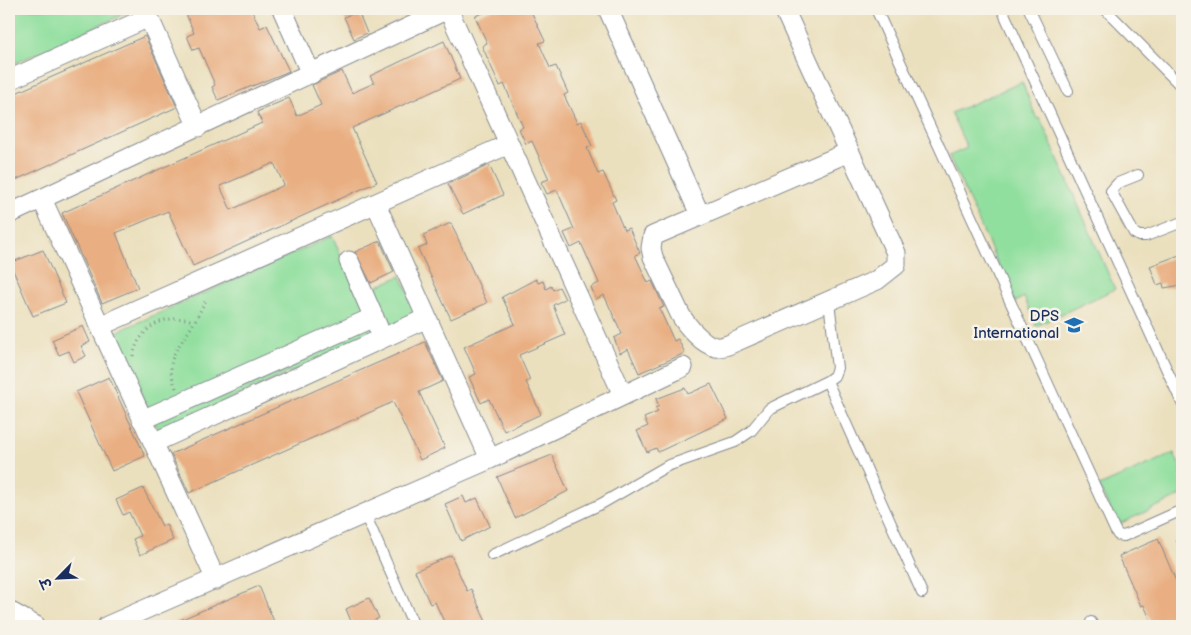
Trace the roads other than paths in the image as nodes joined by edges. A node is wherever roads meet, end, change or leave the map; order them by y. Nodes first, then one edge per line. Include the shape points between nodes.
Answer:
1 (282, 9) edge
2 (448, 9) edge
3 (608, 9) edge
4 (784, 9) edge
5 (798, 9) edge
6 (876, 9) edge
7 (1002, 9) edge
8 (1029, 9) edge
9 (1105, 9) edge
10 (147, 13) edge
11 (792, 28) junction
12 (311, 74) junction
13 (9, 78) edge
14 (1182, 87) edge
15 (1068, 91) dead end
16 (198, 127) junction
17 (509, 144) junction
18 (849, 152) junction
19 (1138, 175) dead end
20 (42, 199) junction
21 (376, 204) junction
22 (9, 214) edge
23 (700, 215) junction
24 (1182, 222) edge
25 (349, 261) dead end
26 (829, 302) junction
27 (374, 317) junction
28 (427, 318) junction
29 (100, 326) junction
30 (382, 338) junction
31 (683, 367) dead end
32 (826, 381) junction
33 (623, 395) junction
34 (1182, 402) edge
35 (142, 420) junction
36 (153, 443) junction
37 (490, 459) junction
38 (1182, 510) edge
39 (365, 514) junction
40 (492, 554) dead end
41 (216, 580) junction
42 (922, 593) dead end
43 (9, 611) edge
44 (36, 626) edge
45 (107, 626) edge
46 (414, 626) edge

1 - 12 street
2 - 12 street
2 - 17 street
3 - 23 street
4 - 11 street
5 - 11 street
6 - 38 lane via 1118,535 1124,536
7 - 34 lane
8 - 15 lane
9 - 14 lane
10 - 13 street
10 - 16 street
11 - 18 street
12 - 16 street
16 - 20 street
17 - 21 street
17 - 33 street
18 - 23 street
18 - 26 street via 896,253 896,265 877,280
19 - 24 lane via 1118,183 1111,191 1134,233 1146,236
20 - 22 street
20 - 29 street
21 - 28 street
21 - 29 street
23 - 26 street via 653,236 651,248 684,322 710,344 717,348 728,345
25 - 27 street
26 - 32 lane via 836,368 834,376
27 - 30 street
27 - 35 street
28 - 30 street
28 - 37 street
29 - 35 street
30 - 36 street
31 - 33 street
32 - 40 lane via 769,409 752,431 735,442 667,466 602,504
32 - 42 lane
33 - 37 street
35 - 36 street
36 - 41 street
37 - 39 street
39 - 41 street
39 - 46 lane
41 - 45 street
43 - 44 street

